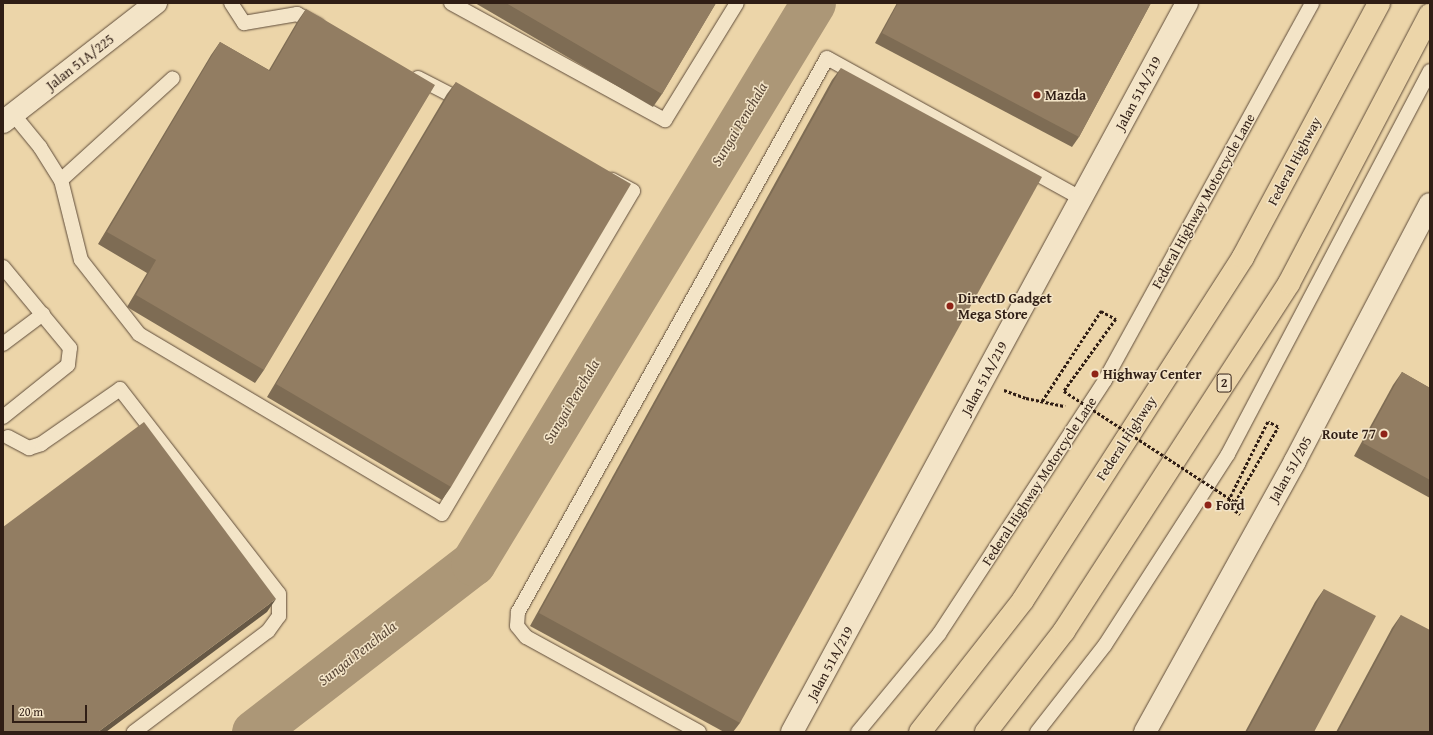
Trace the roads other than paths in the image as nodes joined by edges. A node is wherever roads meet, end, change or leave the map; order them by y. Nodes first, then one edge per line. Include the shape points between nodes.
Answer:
1 (156, 3) edge
2 (231, 3) edge
3 (451, 3) edge
4 (737, 3) edge
5 (1187, 3) edge
6 (1312, 3) edge
7 (1379, 3) edge
8 (1430, 15) edge
9 (332, 32) edge
10 (402, 69) edge
11 (1430, 72) edge
12 (173, 78) dead end
13 (479, 110) edge
14 (8, 118) edge
15 (598, 173) edge
16 (60, 180) junction
17 (1081, 198) junction
18 (1430, 204) edge
19 (3, 267) edge
20 (43, 314) junction
21 (3, 344) edge
22 (3, 418) edge
23 (5, 436) edge
24 (134, 732) edge
25 (699, 732) edge
26 (792, 732) edge
27 (858, 732) edge
28 (920, 732) edge
29 (986, 732) edge
30 (1037, 732) edge
31 (1145, 732) edge

1 - 14 street, Jalan 51A/225
2 - 9 lane via 244,23 297,14
3 - 4 lane via 665,120
5 - 17 street, Jalan 51A/219
6 - 27 lane, Federal Highway Motorcycle Lane via 1105,380 939,634
7 - 28 highway, Federal Highway via 1243,257 1023,600
8 - 29 highway, 2 via 1289,283 1064,631
10 - 13 lane
11 - 30 lane via 1228,454 1105,645
12 - 16 lane
14 - 16 lane via 40,147
15 - 16 lane via 633,191 442,514 139,334 81,260
17 - 25 lane via 827,58 518,612 517,626 526,637
17 - 26 street, Jalan 51A/219
18 - 31 street, Jalan 51/205 via 1295,461
19 - 20 lane
20 - 21 lane
20 - 22 lane via 70,348 68,365
23 - 24 lane via 29,448 42,444 120,389 279,594 279,616 268,631

